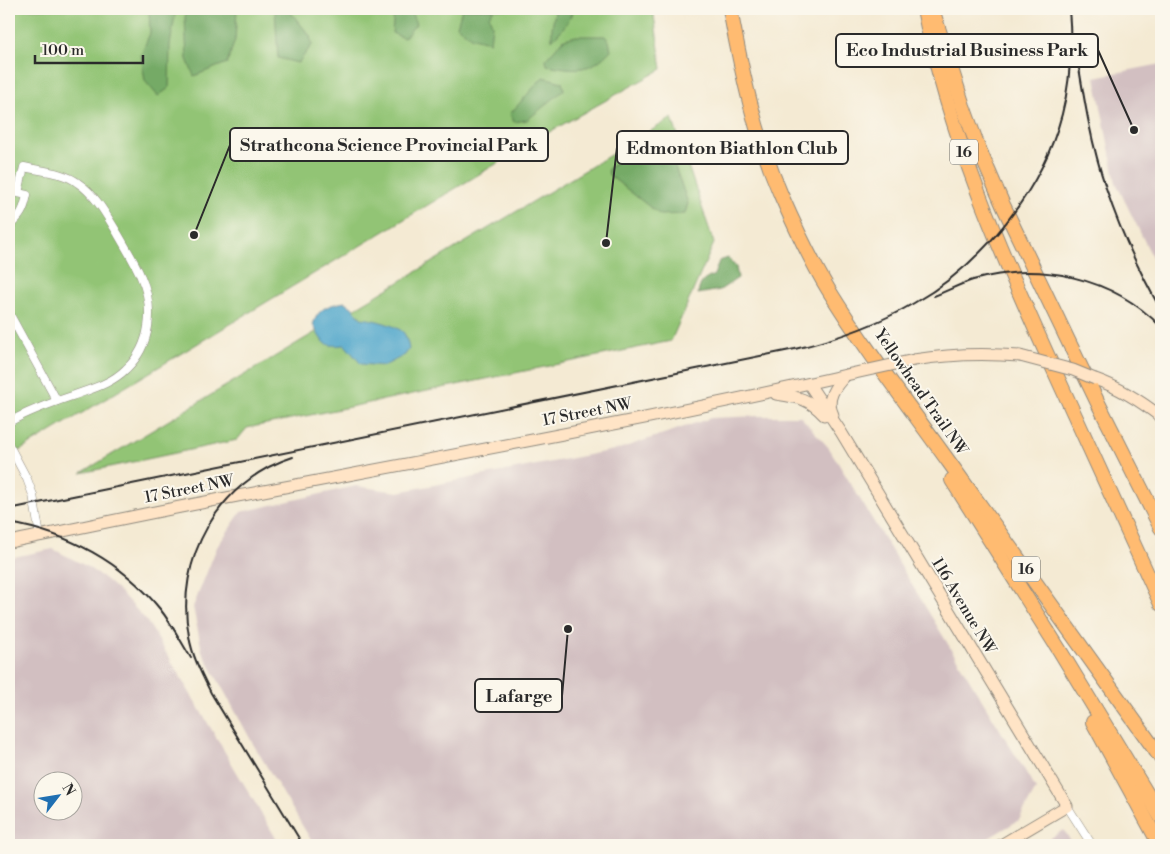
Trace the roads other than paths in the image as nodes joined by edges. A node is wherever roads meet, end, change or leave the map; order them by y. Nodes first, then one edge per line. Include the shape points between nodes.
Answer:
1 (730, 9) edge
2 (924, 9) edge
3 (932, 9) edge
4 (9, 226) edge
5 (9, 313) edge
6 (846, 375) junction
7 (891, 381) junction
8 (809, 384) junction
9 (765, 393) junction
10 (57, 401) junction
11 (1161, 417) edge
12 (9, 422) edge
13 (841, 432) junction
14 (9, 445) edge
15 (1115, 504) junction
16 (1161, 528) edge
17 (40, 536) junction
18 (9, 542) edge
19 (1161, 584) edge
20 (1161, 604) edge
21 (1060, 651) junction
22 (1161, 758) edge
23 (1067, 806) junction
24 (1161, 817) edge
25 (1001, 845) edge
26 (1092, 845) edge
27 (1160, 845) edge

1 - 7 highway, Yellowhead Trail NW / 16 via 751,110 781,194 828,288
2 - 15 highway, 16 via 949,106 979,195 1018,291
3 - 16 highway via 963,106 1003,205 1096,401
4 - 10 street via 25,205 27,195 18,193 24,167 72,178 103,209 142,278 149,314 144,342 136,358 115,379
5 - 10 street
6 - 8 main road, 17 Street NW
6 - 11 main road, 17 Street NW, bridge via 938,356 1020,356 1102,381
6 - 13 main road via 837,384 830,408
7 - 21 highway
7 - 22 highway, Yellowhead Trail NW / 16
8 - 9 main road, 17 Street NW
8 - 13 main road, 116 Avenue NW
9 - 13 main road via 807,400
9 - 17 main road, 17 Street NW
10 - 12 street
13 - 23 main road, 116 Avenue NW
14 - 17 street via 33,495
15 - 19 highway
15 - 20 highway, 16
17 - 18 main road, 17 Street NW
21 - 24 highway
21 - 27 highway via 1078,695
23 - 25 main road
23 - 26 street, 116 Avenue NW

